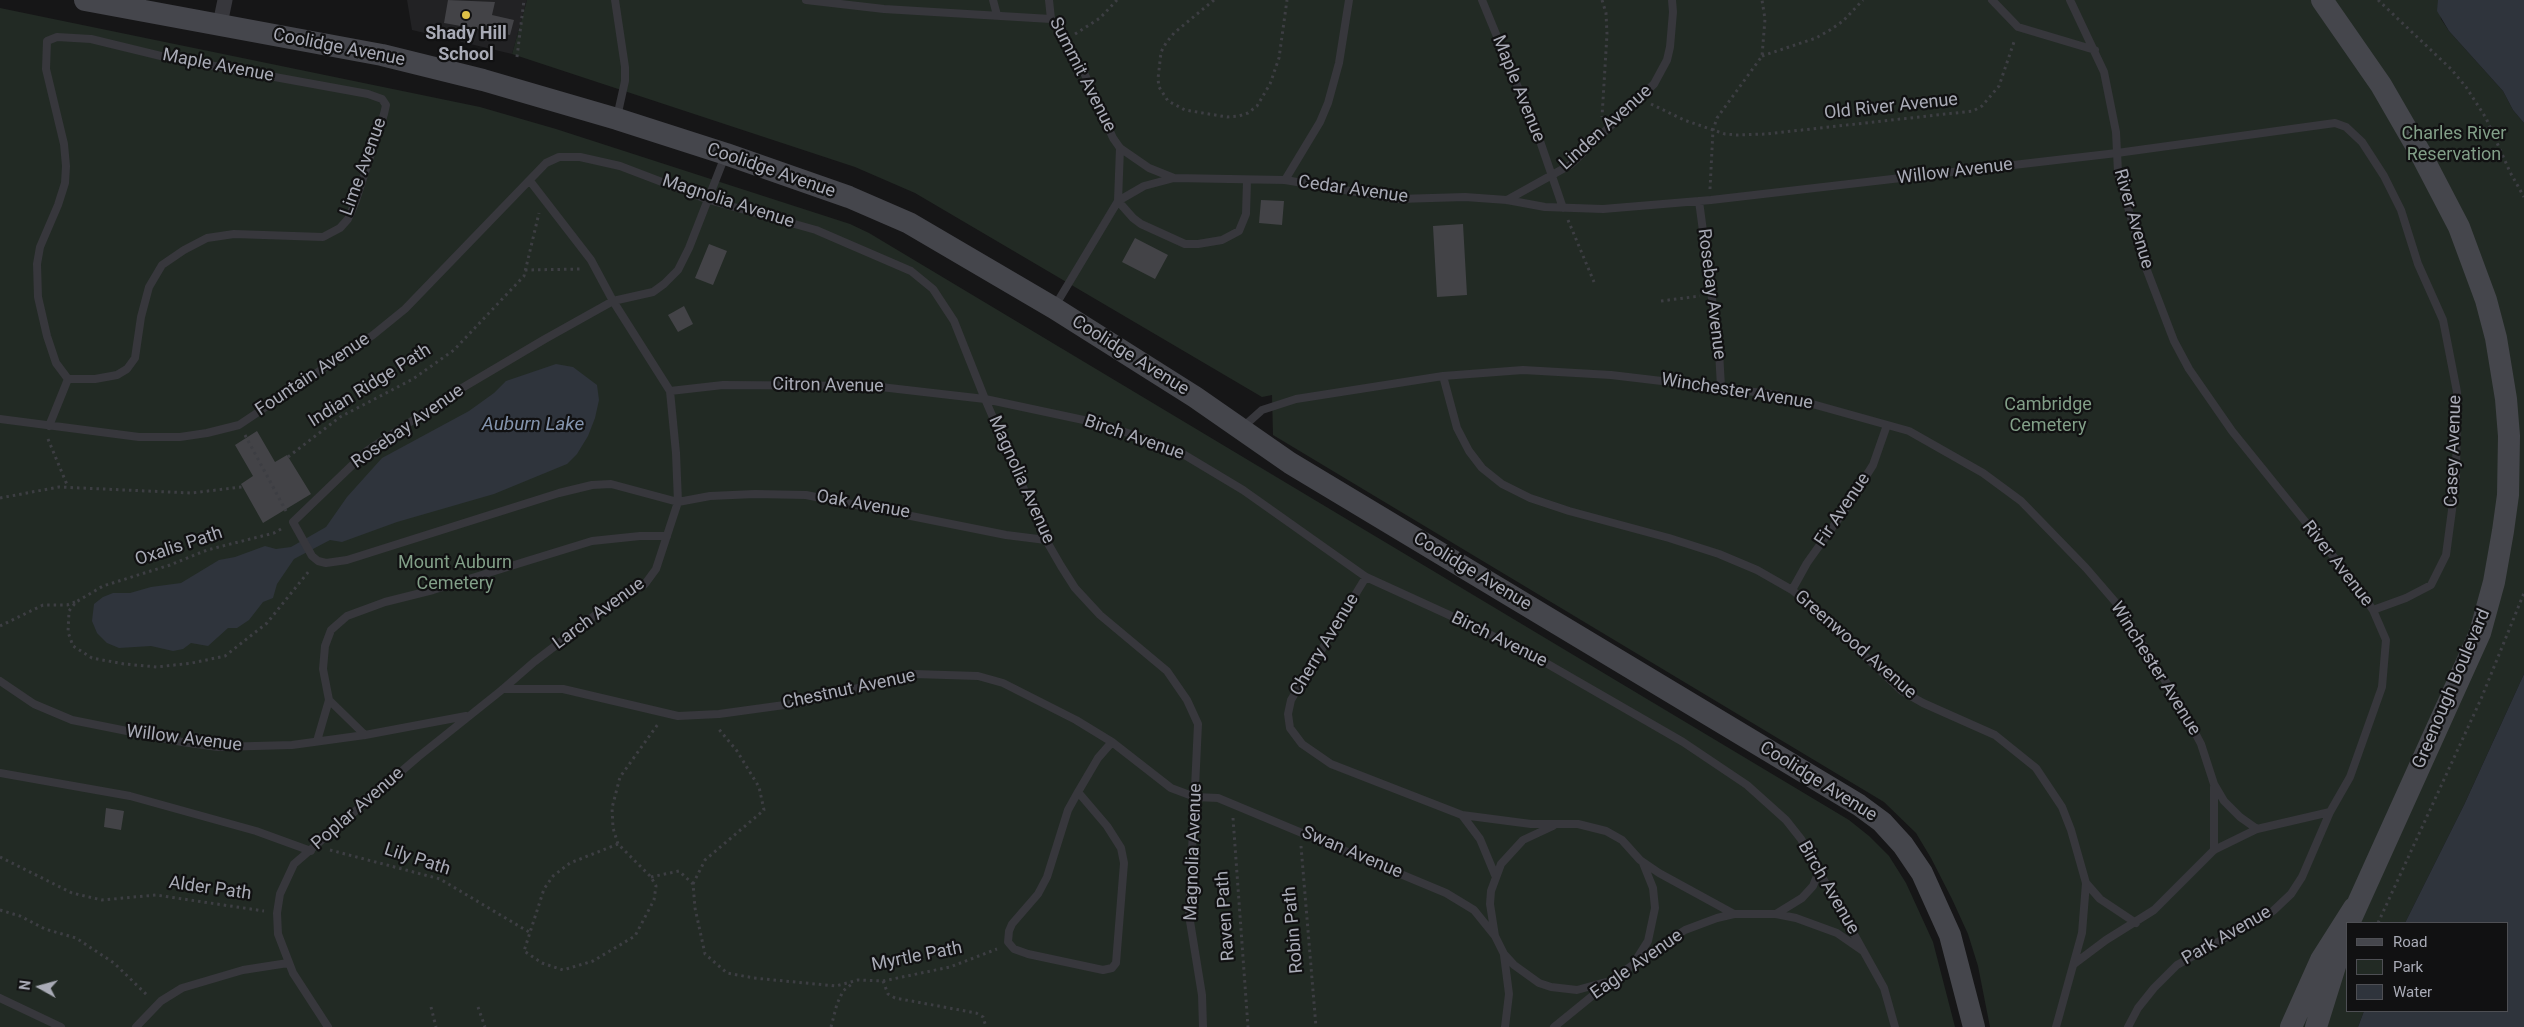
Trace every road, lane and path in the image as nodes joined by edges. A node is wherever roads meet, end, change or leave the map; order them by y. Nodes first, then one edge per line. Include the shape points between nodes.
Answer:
1 (85, 0) edge
2 (225, 0) edge
3 (524, 0) edge
4 (615, 0) edge
5 (806, 0) edge
6 (993, 0) edge
7 (1049, 0) edge
8 (1117, 0) edge
9 (1214, 0) edge
10 (1287, 0) edge
11 (1349, 0) edge
12 (1482, 0) edge
13 (1602, 0) edge
14 (1672, 0) edge
15 (1762, 0) edge
16 (1863, 0) edge
17 (1992, 0) edge
18 (2070, 0) edge
19 (2322, 0) edge
20 (2378, 0) edge
21 (997, 15) junction
22 (1051, 20) junction
23 (220, 24) junction
24 (2018, 27) junction
25 (1064, 41) junction
26 (2095, 50) junction
27 (1762, 56) junction
28 (517, 57) dead end
29 (1640, 97) junction
30 (386, 105) joint
31 (617, 119) junction
32 (2346, 127) joint
33 (1713, 130) junction
34 (1601, 135) junction
35 (1120, 148) junction
36 (2117, 153) junction
37 (726, 154) junction
38 (559, 157) joint
39 (1552, 176) junction
40 (1174, 178) junction
41 (1285, 180) junction
42 (530, 181) junction
43 (1247, 181) junction
44 (542, 197) junction
45 (2524, 197) edge
46 (709, 200) junction
47 (1506, 200) junction
48 (1710, 200) junction
49 (1118, 201) junction
50 (1699, 201) junction
51 (1563, 208) junction
52 (594, 267) junction
53 (525, 270) junction
54 (1594, 282) dead end
55 (1693, 297) dead end
56 (613, 301) junction
57 (1661, 301) dead end
58 (1054, 308) junction
59 (1443, 376) junction
60 (68, 380) junction
61 (1720, 387) junction
62 (670, 391) junction
63 (985, 399) junction
64 (0, 419) edge
65 (239, 425) junction
66 (1887, 425) junction
67 (46, 426) junction
68 (1241, 430) junction
69 (288, 457) dead end
70 (68, 487) junction
71 (242, 487) dead end
72 (0, 498) edge
73 (678, 502) junction
74 (293, 522) junction
75 (667, 536) junction
76 (1046, 540) junction
77 (315, 559) junction
78 (1366, 577) junction
79 (1792, 590) junction
80 (2524, 593) edge
81 (76, 602) junction
82 (2374, 610) junction
83 (0, 626) edge
84 (0, 681) edge
85 (503, 689) junction
86 (329, 700) junction
87 (665, 714) junction
88 (707, 715) junction
89 (468, 716) junction
90 (365, 735) junction
91 (316, 741) junction
92 (1112, 742) junction
93 (0, 773) edge
94 (2214, 784) junction
95 (1078, 792) junction
96 (1195, 797) junction
97 (1232, 804) junction
98 (2330, 812) junction
99 (1462, 815) junction
100 (1563, 824) junction
101 (2257, 829) junction
102 (1300, 831) junction
103 (618, 844) junction
104 (314, 849) junction
105 (2214, 850) junction
106 (0, 857) edge
107 (1640, 860) junction
108 (1819, 871) junction
109 (1496, 875) junction
110 (650, 877) junction
111 (694, 884) junction
112 (2086, 884) junction
113 (0, 910) edge
114 (277, 913) junction
115 (2353, 913) edge
116 (1734, 914) junction
117 (1776, 914) junction
118 (2378, 922) edge
119 (2136, 923) junction
120 (2346, 923) edge
121 (529, 932) junction
122 (2346, 933) edge
123 (1495, 936) junction
124 (1008, 942) junction
125 (1504, 954) junction
126 (1866, 954) junction
127 (288, 963) junction
128 (2074, 964) junction
129 (1626, 970) junction
130 (1613, 979) junction
131 (858, 980) junction
132 (883, 981) junction
133 (0, 998) edge
134 (157, 1005) junction
135 (430, 1007) dead end
136 (478, 1007) dead end
137 (62, 1027) edge
138 (136, 1027) edge
139 (328, 1027) edge
140 (436, 1027) edge
141 (485, 1027) edge
142 (831, 1027) edge
143 (986, 1027) edge
144 (1203, 1027) edge
145 (1248, 1027) edge
146 (1316, 1027) edge
147 (1505, 1027) edge
148 (1554, 1027) edge
149 (1895, 1027) edge
150 (1974, 1027) edge
151 (2056, 1027) edge
152 (2128, 1027) edge
153 (2291, 1027) edge
154 (2316, 1027) edge

1 - 23 street, Coolidge Avenue
2 - 23 street
3 - 28 path
4 - 31 lane via 625,67
5 - 21 lane via 884,9
6 - 21 lane
7 - 22 lane, Summit Avenue
8 - 25 path via 1100,18
9 - 10 path via 1166,43 1158,79 1163,95 1177,106 1227,116 1248,113 1257,106 1270,84 1279,58
11 - 41 lane via 1339,63 1328,103 1317,128
12 - 39 lane, Maple Avenue
13 - 34 path via 1607,34
14 - 29 lane, Linden Avenue via 1667,60 1654,84
15 - 27 path via 1765,19
16 - 27 path via 1843,21 1816,38
17 - 24 lane
18 - 26 lane, River Avenue
19 - 115 street, Greenough Boulevard via 2386,92 2459,227 2483,291 2496,338 2509,436 2506,513 2485,616 2467,663
20 - 45 path via 2466,87 2486,118
21 - 22 lane
22 - 25 lane, Summit Avenue
23 - 31 street, Coolidge Avenue via 401,59
24 - 26 lane
24 - 33 path, Old River Avenue via 1999,86 1982,106 1973,111 1766,134 1737,135
25 - 35 lane, Summit Avenue via 1082,68
26 - 36 lane, River Avenue via 2112,104
27 - 33 path via 1717,118
29 - 33 path, Old River Avenue via 1684,120
29 - 34 lane, Linden Avenue
30 - 60 lane, Lime Avenue via 355,203 340,228 323,237 207,238 184,250 162,266 149,287 134,358 127,369 117,375
30 - 60 lane, Maple Avenue via 382,99 368,94 225,69 91,39 56,37 47,41 46,69 66,166 63,190 40,247 38,297 46,336 56,363
31 - 37 street, Coolidge Avenue
32 - 36 lane, Willow Avenue via 2335,123 2316,125
32 - 82 lane, Casey Avenue via 2362,142 2384,176 2400,210 2418,264 2443,320 2457,392 2456,480 2446,555 2431,585
33 - 48 path
34 - 39 lane, Linden Avenue via 1580,157
35 - 40 lane via 1149,168
35 - 49 lane
36 - 48 lane, Willow Avenue
36 - 82 lane, River Avenue via 2118,172 2144,260 2174,341 2189,369 2262,470
37 - 46 lane
37 - 58 street, Coolidge Avenue via 880,209
38 - 42 lane, Fountain Avenue via 546,163
38 - 46 lane, Magnolia Avenue via 580,157 620,166
39 - 47 lane, Linden Avenue
39 - 51 lane, Maple Avenue
40 - 43 lane, Cedar Avenue
40 - 49 lane via 1144,186
41 - 43 lane, Cedar Avenue
41 - 47 lane, Cedar Avenue via 1398,199 1465,197
42 - 44 lane, Larch Avenue
42 - 65 lane, Fountain Avenue via 405,309 373,335
43 - 49 lane via 1246,214 1239,231 1222,240 1198,244 1174,241 1141,224
44 - 52 lane, Larch Avenue
44 - 53 path, Indian Ridge Path
46 - 56 lane via 678,270 654,292
46 - 63 lane, Magnolia Avenue via 816,230 911,271 933,289 954,321
47 - 51 lane, Cedar Avenue
48 - 50 lane, Willow Avenue
49 - 58 lane
50 - 51 lane, Willow Avenue via 1603,209
50 - 61 lane, Rosebay Avenue via 1719,351
51 - 54 path
52 - 53 path
52 - 56 lane, Larch Avenue
53 - 69 path, Indian Ridge Path via 524,276 454,350 413,379 334,421
55 - 57 path
56 - 62 lane, Larch Avenue
56 - 74 lane, Rosebay Avenue via 457,391 368,450
58 - 68 street, Coolidge Avenue via 1195,397
59 - 61 lane, Winchester Avenue via 1523,370 1563,371
59 - 68 lane, Winchester Avenue via 1284,402 1262,410
59 - 79 lane, Greenwood Avenue via 1458,428 1469,451 1482,468 1502,484 1568,511 1719,554
60 - 67 lane
61 - 66 lane, Winchester Avenue via 1780,395
62 - 63 lane, Citron Avenue via 723,385 872,386
62 - 73 lane, Larch Avenue
63 - 76 lane, Magnolia Avenue
63 - 78 lane, Birch Avenue via 1101,424 1183,454 1244,490
64 - 67 lane, Fountain Avenue
65 - 67 lane, Fountain Avenue via 180,437 139,437
65 - 74 path
66 - 79 lane, Fir Avenue via 1874,465
66 - 94 lane, Winchester Avenue via 1909,431 1983,473 2021,501 2086,568 2117,604 2181,706 2201,744
67 - 70 path
68 - 150 street, Coolidge Avenue via 1290,463 1859,805 1882,822 1922,873 1937,904 1960,967
70 - 71 path via 191,493
70 - 72 path
73 - 75 lane, Larch Avenue
73 - 76 lane, Oak Avenue via 710,496 806,495
73 - 77 lane via 611,484 592,485 347,560 326,563
74 - 77 lane
74 - 81 path, Oxalis Path via 274,533 206,550 103,586
75 - 85 lane, Larch Avenue via 656,569 645,584 561,640
75 - 86 lane via 592,541 347,616 331,630 325,646 323,669
76 - 96 lane, Magnolia Avenue via 1075,588 1100,615 1167,671 1188,700 1198,724
77 - 81 path via 267,624 247,641 225,656 192,663 157,667 92,658 73,646 68,632 70,611
78 - 99 lane, Cherry Avenue via 1290,700 1290,728 1302,744 1331,764
78 - 108 lane, Birch Avenue via 1539,659 1682,742 1768,802 1801,839
79 - 112 lane, Greenwood Avenue via 1902,690 1995,735 2036,768 2062,807
80 - 118 path via 2481,699
81 - 83 path, Oxalis Path via 44,605
82 - 98 lane, River Avenue via 2386,640 2382,687 2350,778
84 - 91 lane, Willow Avenue via 34,704 72,720 100,727 218,747 260,747
85 - 87 lane, Chestnut Avenue via 563,689
85 - 89 lane, Poplar Avenue
86 - 90 lane
86 - 91 lane
87 - 88 lane, Chestnut Avenue
87 - 103 path via 620,778 614,793 613,828
88 - 92 lane, Chestnut Avenue via 799,703 914,674 951,673 1003,683
88 - 111 path via 759,787 764,810 705,860
89 - 90 lane, Willow Avenue
89 - 104 lane, Poplar Avenue
90 - 91 lane, Willow Avenue
92 - 95 lane via 1098,758
92 - 96 lane, Chestnut Avenue via 1171,788
93 - 104 lane via 138,798
94 - 101 lane, Winchester Avenue via 2224,801
94 - 105 lane
95 - 124 lane via 1068,810 1047,877 1038,894 1012,924
95 - 124 lane via 1121,848 1124,863 1116,963 1112,968 1103,970 1087,968 1028,954 1014,949
96 - 97 lane, Swan Avenue via 1218,798
96 - 144 lane, Magnolia Avenue via 1189,915 1202,995
97 - 102 lane, Swan Avenue
97 - 145 path, Raven Path
98 - 101 lane
98 - 152 lane, Park Avenue via 2302,877 2291,894 2273,911 2177,965 2138,1008
99 - 100 lane, Cherry Avenue via 1531,824
99 - 109 lane via 1480,839
100 - 107 lane, Cherry Avenue via 1606,830 1622,840
100 - 109 lane via 1551,826 1523,840 1510,852
101 - 105 lane
102 - 123 lane, Swan Avenue via 1461,901 1474,910
102 - 146 path, Robin Path
103 - 110 path
103 - 121 path via 570,864 553,876 544,889
104 - 114 lane, Poplar Avenue via 294,864 280,894
104 - 121 path, Lily Path via 440,879
105 - 119 lane via 2154,910
106 - 114 path, Alder Path via 72,893 102,900 156,895
107 - 116 lane, Cherry Avenue
107 - 129 lane via 1653,888 1655,908 1648,941
108 - 117 lane via 1813,886 1802,898
108 - 126 lane, Birch Avenue
109 - 123 lane via 1490,904
110 - 111 path via 679,871
110 - 121 path via 656,886 654,900 635,936 593,961 563,970 542,963 524,951
111 - 131 path, Myrtle Path via 705,954 727,973 836,986
112 - 119 lane via 2100,899
112 - 128 lane, Greenwood Avenue via 2082,933
113 - 134 path via 76,938 106,958
114 - 127 lane, Poplar Avenue via 278,934
116 - 117 lane, Eagle Avenue
116 - 129 lane, Eagle Avenue via 1685,930
117 - 126 lane, Eagle Avenue via 1837,933
119 - 128 lane
120 - 153 street, Greenough Boulevard via 2321,960
122 - 154 street
123 - 125 lane
124 - 132 path, Myrtle Path via 950,967
125 - 130 lane via 1524,974 1551,987 1577,990
125 - 147 lane via 1508,994
126 - 149 lane, Birch Avenue via 1884,988
127 - 134 lane via 243,970 182,988
127 - 139 lane, Poplar Avenue
128 - 151 lane
129 - 130 lane, Eagle Avenue
130 - 148 lane, Eagle Avenue
131 - 132 path, Myrtle Path
131 - 142 path via 843,991
132 - 143 path via 888,994 895,998 976,1013 983,1017
133 - 137 lane
134 - 138 lane
135 - 140 path
136 - 141 path

